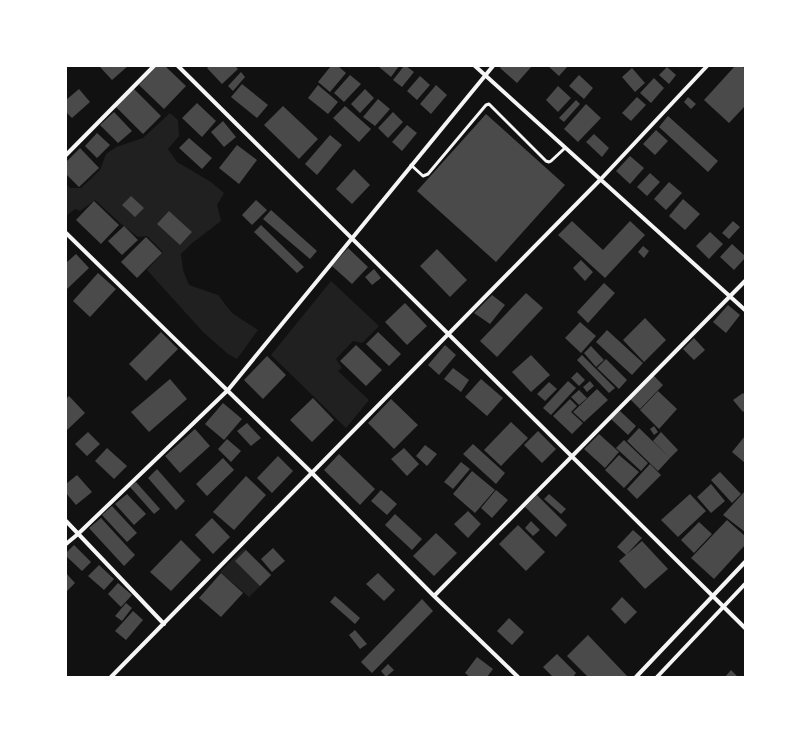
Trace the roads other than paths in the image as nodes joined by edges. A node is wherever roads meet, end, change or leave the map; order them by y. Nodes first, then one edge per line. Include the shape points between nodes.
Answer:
1 (154, 66) edge
2 (178, 66) edge
3 (476, 66) edge
4 (493, 66) edge
5 (707, 66) edge
6 (486, 75) junction
7 (565, 148) junction
8 (66, 155) edge
9 (411, 165) junction
10 (600, 180) junction
11 (66, 233) edge
12 (352, 238) junction
13 (745, 281) edge
14 (730, 296) junction
15 (745, 310) edge
16 (448, 334) junction
17 (228, 390) junction
18 (571, 456) junction
19 (312, 473) junction
20 (66, 521) edge
21 (78, 534) junction
22 (66, 544) edge
23 (745, 562) edge
24 (745, 584) edge
25 (434, 596) junction
26 (712, 596) junction
27 (724, 607) junction
28 (164, 624) junction
29 (745, 628) edge
30 (111, 677) edge
31 (518, 677) edge
32 (636, 677) edge
33 (657, 677) edge

1 - 8 street
2 - 12 street
3 - 6 street
4 - 6 street
5 - 10 street
6 - 7 street
6 - 9 street
7 - 9 lane via 551,161 546,161 489,104 486,104 428,174 423,176
7 - 10 street
9 - 12 street
10 - 14 street
10 - 16 street
11 - 17 street
12 - 16 street
12 - 17 street
13 - 14 street
14 - 15 street
14 - 18 street
16 - 18 street
16 - 19 street
17 - 19 street
17 - 21 street
18 - 25 street
18 - 26 street
19 - 25 street
19 - 28 street
20 - 21 street
21 - 22 street
21 - 28 street
23 - 26 street
24 - 27 street
25 - 31 street
26 - 27 street
26 - 32 street
27 - 29 street
27 - 33 street
28 - 30 street

